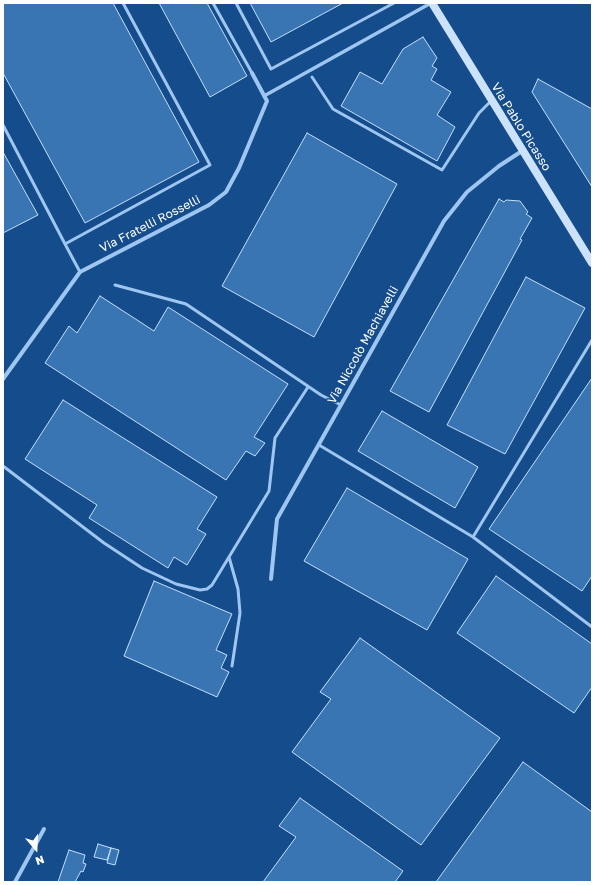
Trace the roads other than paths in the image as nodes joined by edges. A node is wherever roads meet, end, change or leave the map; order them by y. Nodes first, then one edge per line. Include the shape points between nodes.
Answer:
1 (123, 3) edge
2 (213, 3) edge
3 (236, 3) edge
4 (394, 3) edge
5 (431, 3) edge
6 (252, 73) joint
7 (312, 77) dead end
8 (264, 96) junction
9 (491, 101) junction
10 (3, 126) edge
11 (522, 150) junction
12 (65, 244) junction
13 (592, 263) edge
14 (80, 272) junction
15 (115, 285) dead end
16 (592, 340) edge
17 (3, 379) edge
18 (308, 387) junction
19 (341, 405) junction
20 (319, 445) junction
21 (3, 466) edge
22 (473, 537) junction
23 (229, 557) junction
24 (271, 579) dead end
25 (592, 627) edge
26 (232, 666) dead end
27 (44, 828) dead end
28 (15, 882) edge

1 - 12 lane via 210,165
2 - 6 lane
3 - 4 lane via 271,69
5 - 8 street
5 - 9 main road, Via Pablo Picasso
6 - 8 street
7 - 9 lane via 333,109 442,170 479,112
8 - 14 street, Via Fratelli Rosselli via 267,101 226,192 209,205
9 - 11 main road, Via Pablo Picasso
10 - 12 lane
11 - 13 main road, Via Pablo Picasso
11 - 19 street, Via Niccolò Machiavelli via 467,192 444,221
12 - 14 lane
14 - 17 street, Via Fratelli Rosselli
15 - 18 lane via 186,304
16 - 22 lane
18 - 19 lane
18 - 23 lane via 275,438 269,491
19 - 20 street, Via Niccolò Machiavelli
20 - 22 lane
20 - 24 street, Via Niccolò Machiavelli via 277,519
21 - 23 lane via 142,568 176,584 200,590 207,589
22 - 25 lane
23 - 26 lane via 238,589 240,613
27 - 28 street

